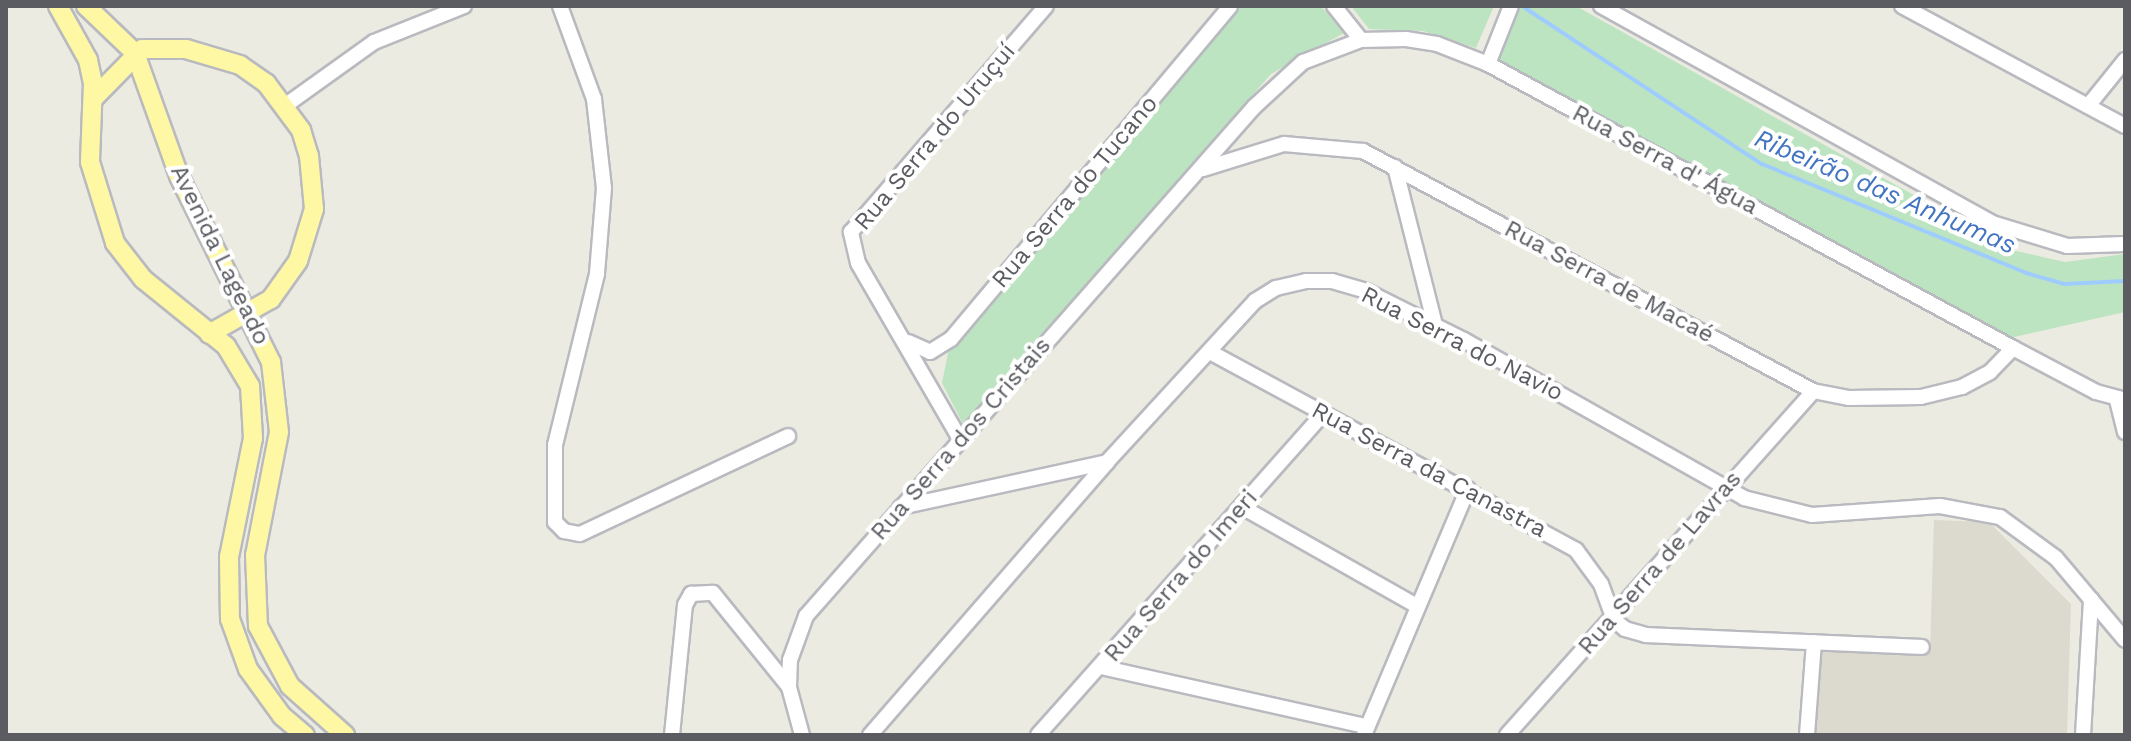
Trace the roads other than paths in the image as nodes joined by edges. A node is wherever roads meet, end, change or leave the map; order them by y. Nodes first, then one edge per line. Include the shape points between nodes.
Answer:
1 (58, 6) edge
2 (86, 6) edge
3 (464, 6) edge
4 (560, 6) edge
5 (1046, 6) edge
6 (1230, 6) edge
7 (1334, 6) edge
8 (1511, 6) edge
9 (1601, 6) edge
10 (1902, 6) edge
11 (1361, 40) junction
12 (135, 53) junction
13 (2125, 60) edge
14 (1488, 64) junction
15 (93, 99) junction
16 (286, 105) junction
17 (2088, 106) junction
18 (2125, 126) edge
19 (1395, 167) junction
20 (1199, 170) junction
21 (2125, 244) edge
22 (249, 312) junction
23 (1435, 325) junction
24 (209, 334) junction
25 (908, 342) junction
26 (2013, 348) junction
27 (1210, 352) junction
28 (1813, 391) junction
29 (2121, 400) edge
30 (1322, 415) junction
31 (2125, 432) edge
32 (788, 436) dead end
33 (960, 439) junction
34 (1107, 462) junction
35 (1724, 487) junction
36 (1468, 489) junction
37 (900, 507) junction
38 (1242, 507) junction
39 (2091, 599) junction
40 (1417, 606) junction
41 (1614, 620) junction
42 (2125, 640) edge
43 (1814, 642) junction
44 (1922, 647) dead end
45 (1101, 667) junction
46 (789, 687) junction
47 (1365, 731) edge
48 (305, 735) edge
49 (345, 735) edge
50 (672, 735) edge
51 (802, 735) edge
52 (870, 735) edge
53 (1038, 735) edge
54 (1507, 735) edge
55 (1807, 735) edge
56 (2083, 735) edge

1 - 15 main road, Avenida Lageado via 84,48
2 - 12 main road, Avenida Lageado
3 - 16 street via 374,42
4 - 32 street via 594,99 604,188 597,274 557,429 555,522 564,531 580,534
5 - 25 street, Rua Serra do Uruçuí via 851,232 858,263
6 - 25 street, Rua Serra do Tucano via 951,339 930,352
7 - 11 street
8 - 14 street
9 - 21 street via 1992,223 2067,246
10 - 17 street
11 - 14 street, Rua Serra d' Água via 1437,44
11 - 20 street, Rua Serra d' Água via 1303,62 1254,107
12 - 15 main road
12 - 16 main road via 167,46 216,55 266,83
12 - 22 main road, Avenida Lageado via 179,176
13 - 17 street
14 - 26 street, Rua Serra d' Água
15 - 24 main road, Avenida Lageado via 90,162 115,243 143,279
16 - 22 main road via 309,156 314,209 298,261 271,299
17 - 18 street
19 - 20 street, Rua Serra de Macaé via 1339,146 1284,144
19 - 23 street
19 - 28 street, Rua Serra de Macaé
20 - 33 street, Rua Serra dos Cristais
22 - 24 main road
22 - 49 main road, Avenida Lageado via 271,362 279,416 254,563 258,626 290,686
23 - 27 street, Rua Serra do Navio via 1366,291 1332,281 1306,281 1276,288 1255,301
23 - 35 street, Rua Serra do Navio
24 - 48 main road, Avenida Lageado via 238,363 250,386 253,413 229,557 228,602 236,641 267,699
25 - 33 street, Rua Serra do Uruçuí via 910,358
26 - 28 street, Rua Serra de Macaé via 1990,372 1962,387 1921,397 1879,400
26 - 29 street, Rua Serra d' Água
27 - 30 street, Rua Serra da Canastra
27 - 34 street, Rua Serra do Navio
28 - 35 street, Rua Serra de Lavras
29 - 31 street, Rua Serra d' Água
30 - 36 street, Rua Serra da Canastra
30 - 38 street, Rua Serra do Imeri
33 - 37 street, Rua Serra dos Cristais
34 - 37 street
34 - 52 street, Rua Serra do Navio
35 - 39 street, Rua Serra do Navio via 1778,509 1812,515 1940,506 2000,517 2056,558
35 - 41 street, Rua Serra de Lavras
36 - 40 street
36 - 41 street, Rua Serra da Canastra via 1576,550 1601,584
37 - 46 street, Rua Serra dos Cristais via 806,616 790,660
38 - 40 street
38 - 45 street, Rua Serra do Imeri
39 - 42 street, Rua Serra do Navio
39 - 56 street
40 - 47 street
41 - 43 street via 1646,635
41 - 54 street, Rua Serra de Lavras
43 - 44 street
43 - 55 street
45 - 47 street
45 - 53 street, Rua Serra do Imeri
46 - 50 street via 713,593 701,590 685,605
46 - 51 street, Rua Serra dos Cristais

